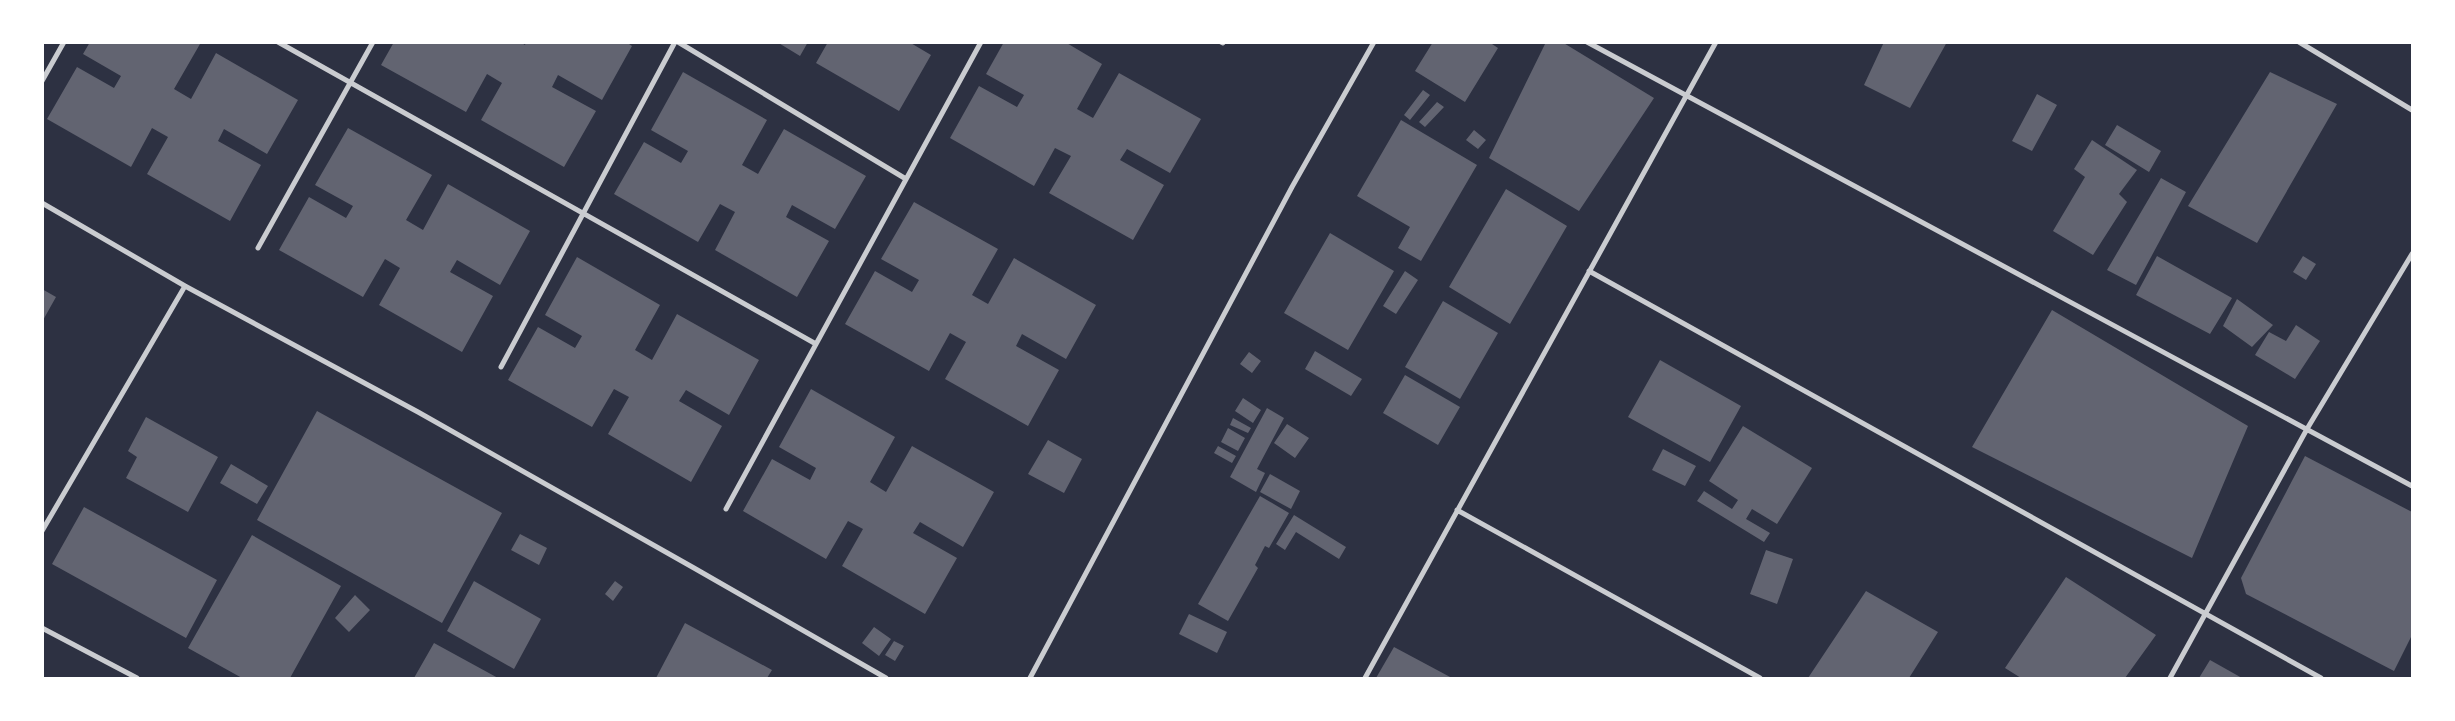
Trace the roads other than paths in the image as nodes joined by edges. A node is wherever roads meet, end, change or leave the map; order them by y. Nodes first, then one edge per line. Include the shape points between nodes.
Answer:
1 (64, 42) edge
2 (278, 42) edge
3 (373, 42) edge
4 (676, 42) edge
5 (981, 42) edge
6 (1374, 42) edge
7 (1587, 42) edge
8 (1716, 42) edge
9 (2299, 42) edge
10 (42, 81) edge
11 (349, 84) junction
12 (1687, 95) junction
13 (2412, 110) edge
14 (906, 179) junction
15 (42, 203) edge
16 (583, 213) junction
17 (258, 248) dead end
18 (2412, 254) edge
19 (1589, 271) junction
20 (185, 286) junction
21 (816, 344) junction
22 (501, 367) dead end
23 (2308, 429) junction
24 (2412, 486) edge
25 (726, 509) dead end
26 (1457, 510) junction
27 (42, 531) edge
28 (2205, 614) junction
29 (42, 628) edge
30 (137, 678) edge
31 (886, 678) edge
32 (1030, 678) edge
33 (1364, 678) edge
34 (1760, 678) edge
35 (2170, 678) edge
36 (2321, 678) edge

1 - 10 street
2 - 11 street
3 - 11 street
4 - 14 street
4 - 16 street
5 - 14 street
6 - 32 street via 1287,196
7 - 12 street
8 - 12 street
9 - 13 street
11 - 16 street
11 - 17 street
12 - 19 street
12 - 23 street
14 - 21 street
15 - 20 street
16 - 21 street
16 - 22 street
18 - 23 street
19 - 26 street
19 - 28 street
20 - 27 street
20 - 31 street via 418,412
21 - 25 street
23 - 24 street
23 - 28 street
26 - 33 street
26 - 34 street
28 - 35 street
28 - 36 street
29 - 30 street

